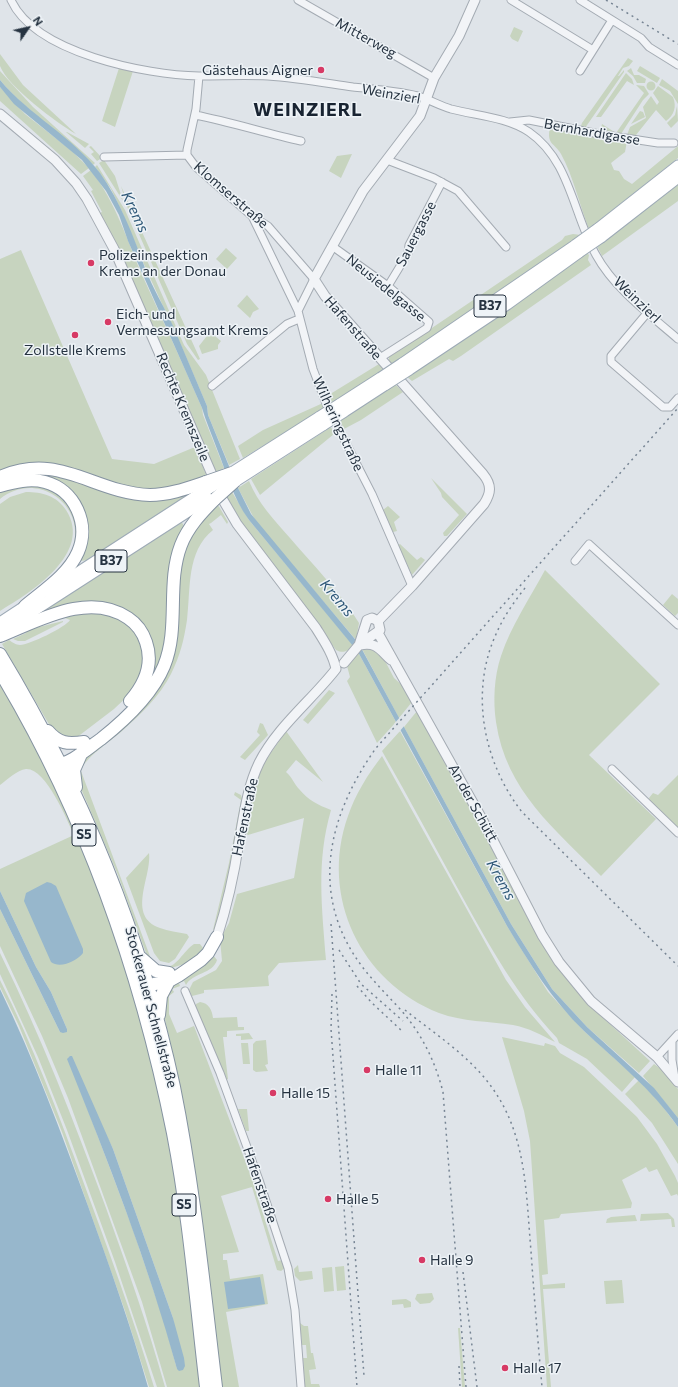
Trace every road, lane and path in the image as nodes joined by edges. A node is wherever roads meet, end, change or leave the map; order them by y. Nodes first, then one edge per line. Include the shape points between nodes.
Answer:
1 (11, 0) edge
2 (298, 0) edge
3 (475, 0) edge
4 (511, 0) edge
5 (580, 0) edge
6 (612, 20) junction
7 (593, 50) junction
8 (678, 65) edge
9 (580, 71) dead end
10 (199, 76) junction
11 (434, 78) junction
12 (426, 100) junction
13 (0, 114) edge
14 (195, 115) junction
15 (510, 122) junction
16 (301, 141) dead end
17 (674, 143) dead end
18 (187, 155) junction
19 (104, 157) dead end
20 (387, 160) junction
21 (678, 166) edge
22 (678, 177) edge
23 (442, 182) junction
24 (252, 216) junction
25 (599, 233) junction
26 (332, 246) junction
27 (506, 247) dead end
28 (314, 279) junction
29 (388, 286) junction
30 (298, 310) junction
31 (648, 312) junction
32 (299, 319) junction
33 (678, 338) edge
34 (380, 358) junction
35 (212, 386) dead end
36 (678, 398) edge
37 (0, 477) edge
38 (234, 477) junction
39 (0, 486) edge
40 (211, 491) junction
41 (575, 561) dead end
42 (412, 586) junction
43 (25, 606) junction
44 (378, 621) junction
45 (678, 625) edge
46 (4, 628) edge
47 (370, 634) junction
48 (0, 654) edge
49 (340, 665) junction
50 (0, 672) edge
51 (38, 718) junction
52 (83, 747) junction
53 (57, 762) junction
54 (612, 769) dead end
55 (78, 798) junction
56 (678, 833) edge
57 (216, 937) joint
58 (139, 956) junction
59 (169, 977) junction
60 (144, 985) junction
61 (185, 991) dead end
62 (159, 1026) junction
63 (678, 1034) edge
64 (672, 1041) junction
65 (657, 1057) junction
66 (677, 1080) edge
67 (206, 1387) edge
68 (216, 1387) edge
69 (301, 1387) edge

1 - 10 street, Weinzierl via 16,11 28,23 68,48 126,66
2 - 11 street, Mitterweg
3 - 11 street via 459,36
4 - 7 street
5 - 6 street
6 - 7 street
6 - 8 street
7 - 9 street
10 - 12 street, Weinzierl via 231,74 273,77 370,89
10 - 14 street
11 - 12 street
12 - 15 street, Weinzierl via 450,109
12 - 20 street via 420,116
13 - 49 street, Rechte Kremszeile via 55,160 87,199 114,249 226,505 237,524 327,644 333,648
14 - 16 street
14 - 18 street
15 - 17 street, Bernhardigasse via 522,120 591,133
15 - 31 street, Weinzierl via 538,140 554,158 567,182 584,231 596,256 614,280
18 - 19 street, Klomserstraße
18 - 24 street, Klomserstraße via 196,167
20 - 23 street
20 - 26 street via 363,191
21 - 25 main road, B37
22 - 25 main road, B37
23 - 27 street via 466,198
23 - 29 street, Sauergasse via 409,244 408,253
24 - 28 street, Klomserstraße via 268,226
24 - 30 street, Wilheringstraße
25 - 38 main road, B37, bridge via 507,304
26 - 28 street
26 - 29 street, Neusiedelgasse
28 - 30 street
28 - 34 street, Hafenstraße via 321,291
29 - 34 street, Neusiedelgasse via 429,322 427,328
30 - 32 street, Wilheringstraße
31 - 33 street, Weinzierl
31 - 36 street via 610,359 611,362 663,407 670,407
32 - 35 street via 287,324
32 - 42 street, Wilheringstraße via 318,384 372,494
34 - 42 street, Hafenstraße via 490,485 490,492 484,504
37 - 40 highway via 24,469 47,468 73,473 123,490 151,495
38 - 40 highway, bridge
38 - 40 highway, bridge
39 - 43 highway via 29,480 54,485 69,497 82,521 81,544 71,564
40 - 43 main road, B37
40 - 46 main road, B37
40 - 52 highway via 181,546 176,569 171,642 159,675 127,716 106,735
41 - 45 street via 589,544
42 - 44 street, Hafenstraße
43 - 46 main road, B37
44 - 47 street via 381,627
44 - 47 street, Hafenstraße via 370,619
46 - 52 highway via 87,608 115,611 131,620 141,630 149,657 148,671 143,683 119,714
47 - 49 street, Hafenstraße
47 - 65 street, An der Schütt via 396,664 482,819 542,935 569,977 591,1001
48 - 51 highway, Stockerauer Schnellstraße / S5
49 - 57 street, Hafenstraße via 274,740 253,777 248,790 227,902
50 - 53 highway, Stockerauer Schnellstraße / S5
51 - 52 highway via 59,741
51 - 53 highway, Stockerauer Schnellstraße / S5
52 - 53 highway
52 - 55 highway via 74,770
53 - 55 highway, Stockerauer Schnellstraße / S5
53 - 60 highway, Stockerauer Schnellstraße / S5
54 - 56 street
55 - 58 highway, Stockerauer Schnellstraße / S5 via 103,855
57 - 59 highway via 208,953 201,960
58 - 59 highway via 153,969
58 - 60 highway, Stockerauer Schnellstraße / S5
59 - 60 highway
59 - 62 highway via 161,996
60 - 62 highway, Stockerauer Schnellstraße / S5
60 - 67 highway, Stockerauer Schnellstraße / S5 via 177,1158
61 - 69 street, Hafenstraße via 220,1073 288,1268 295,1310
62 - 68 highway, Stockerauer Schnellstraße / S5 via 182,1130
63 - 64 street
64 - 65 street
64 - 66 street via 672,1060
65 - 66 street, An der Schütt

